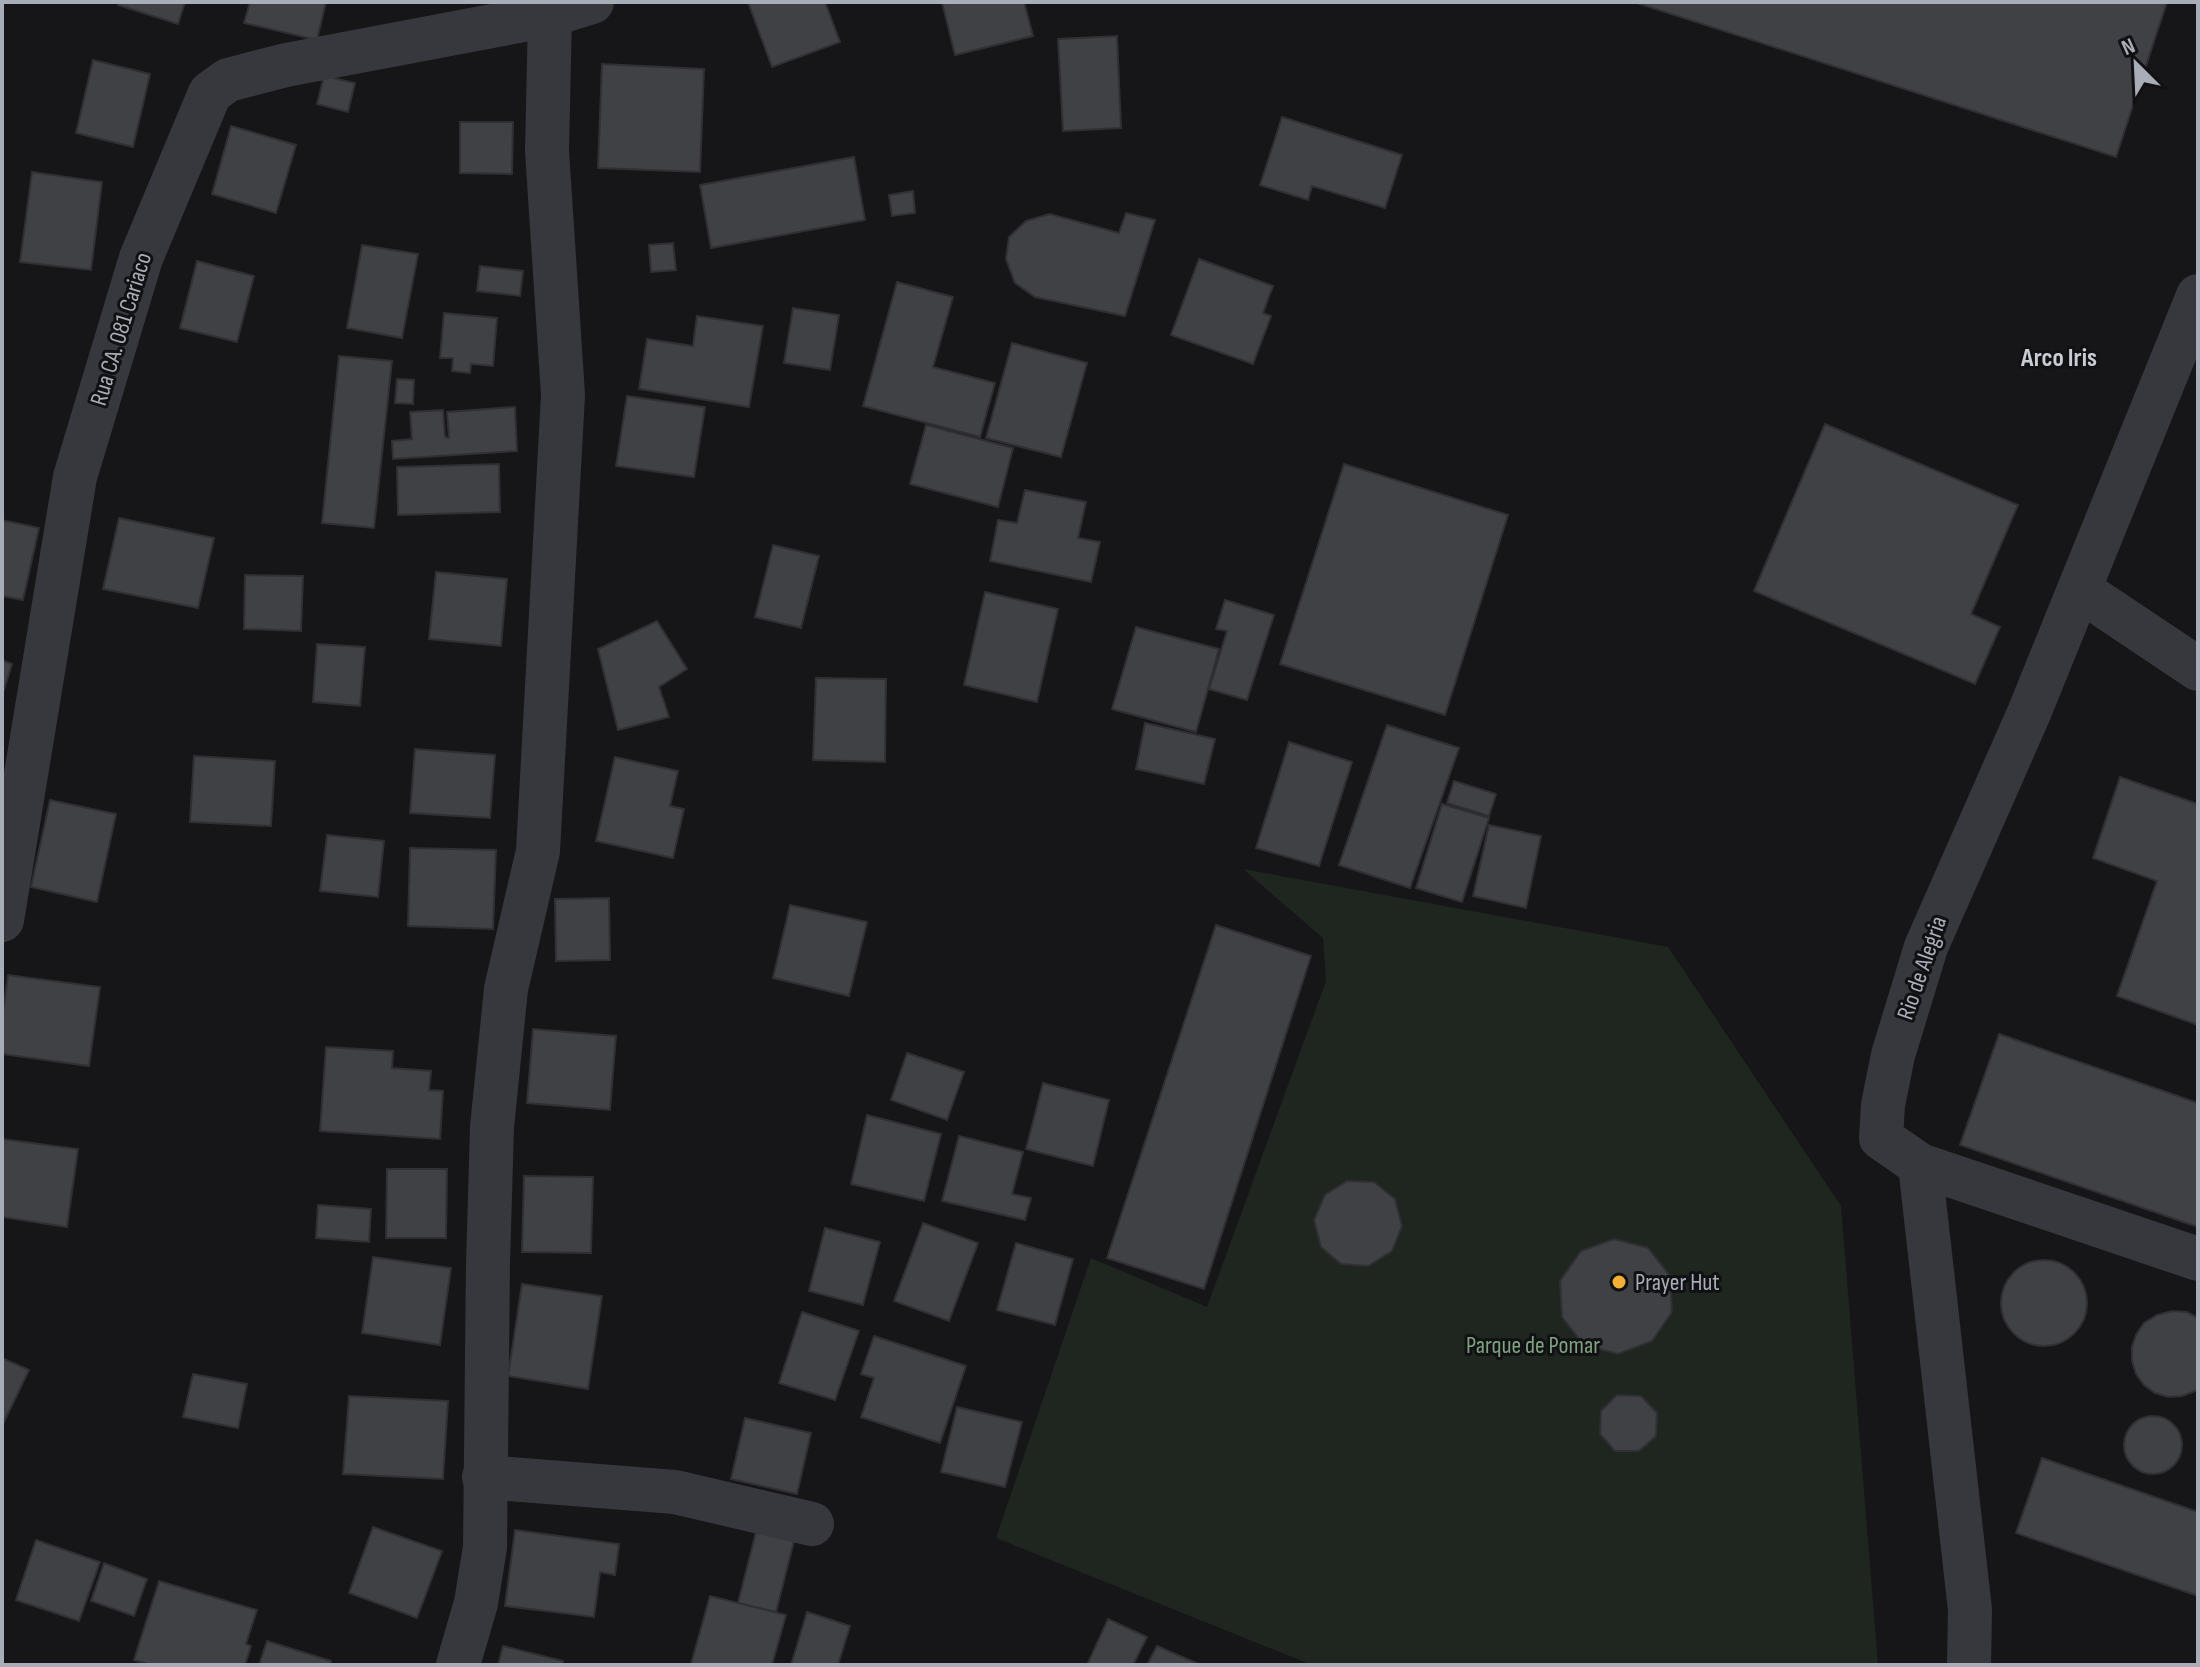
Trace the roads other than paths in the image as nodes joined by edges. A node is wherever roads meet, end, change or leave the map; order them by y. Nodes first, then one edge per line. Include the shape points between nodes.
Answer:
1 (592, 2) edge
2 (550, 15) junction
3 (2198, 296) edge
4 (2080, 590) junction
5 (2198, 669) edge
6 (2, 920) edge
7 (1920, 1165) junction
8 (2198, 1259) edge
9 (484, 1477) junction
10 (812, 1524) dead end
11 (458, 1665) edge
12 (1969, 1665) edge

1 - 2 street, Rua CA. 081 Cariaco
2 - 6 street, Rua CA. 081 Cariaco via 286,65 228,80 210,93 141,258 75,477
2 - 9 street via 547,151 563,395 538,851 506,989 492,1127
3 - 4 street, Rio de Alegria
4 - 5 street
4 - 7 street, Rio de Alegria via 1926,947 1893,1055 1881,1138
7 - 8 street
7 - 12 street via 1970,1610
9 - 10 street via 675,1492
9 - 11 street via 485,1547

